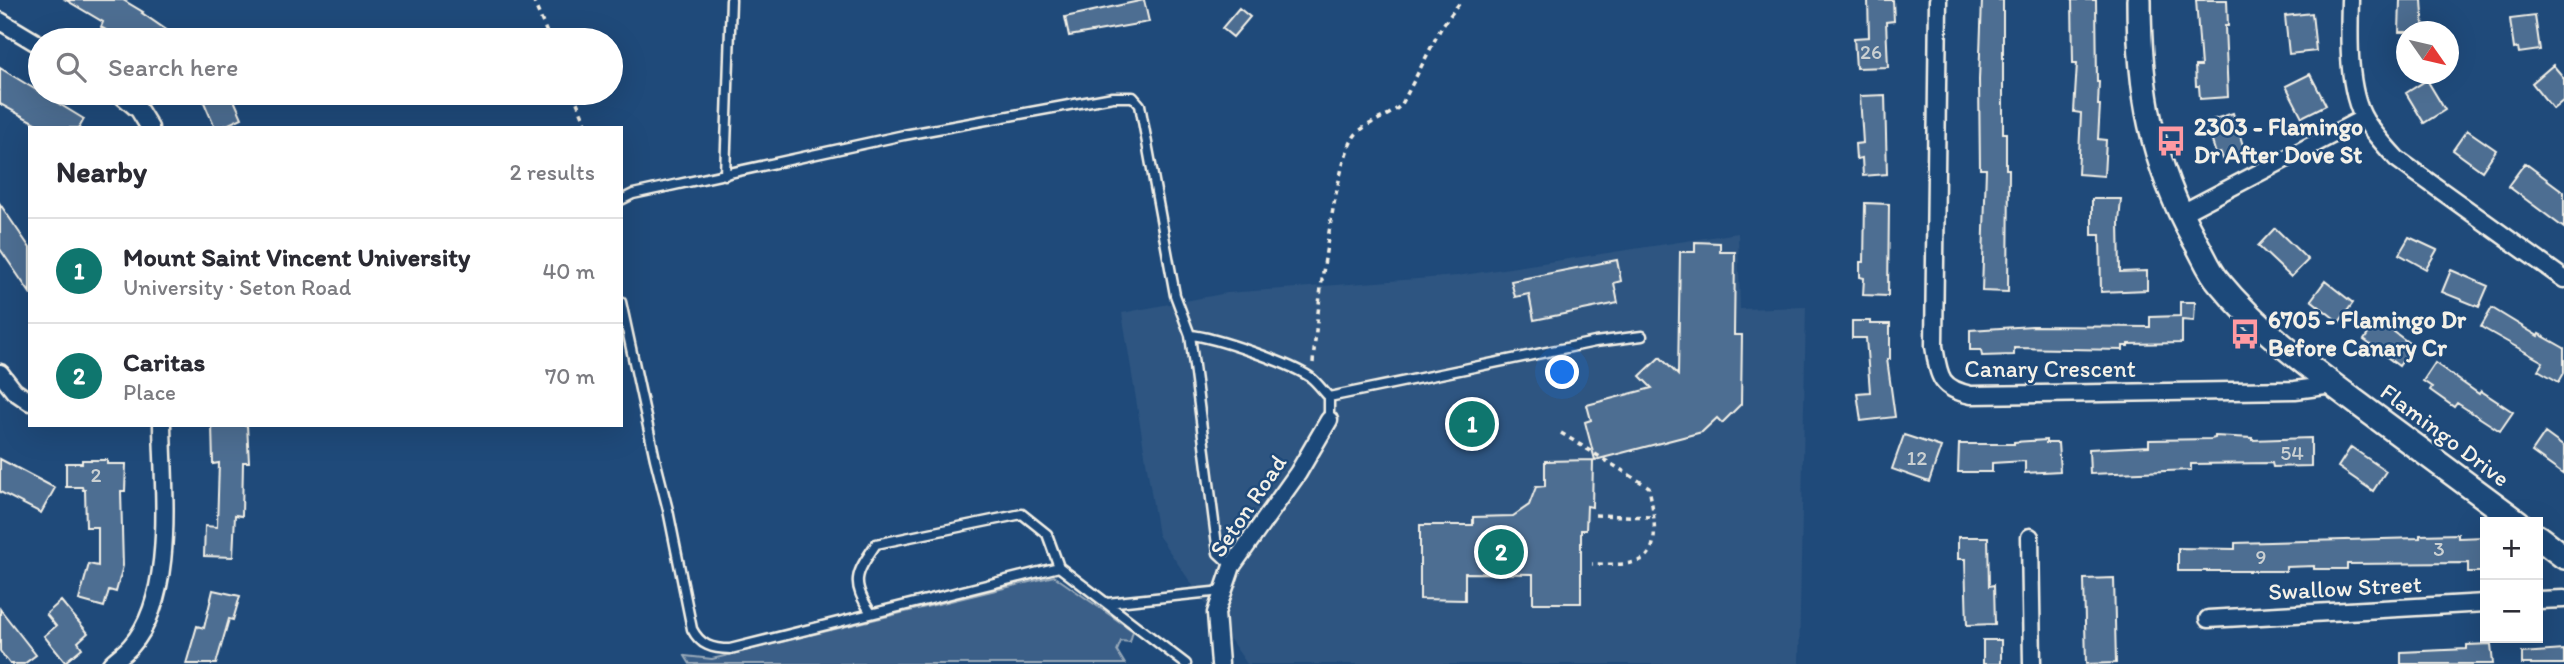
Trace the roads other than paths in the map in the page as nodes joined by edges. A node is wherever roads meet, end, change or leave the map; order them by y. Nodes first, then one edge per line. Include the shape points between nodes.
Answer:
1 (731, 0) edge
2 (1938, 0) edge
3 (2140, 0) edge
4 (2350, 0) edge
5 (0, 21) edge
6 (28, 38) edge
7 (133, 105) edge
8 (2364, 118) junction
9 (149, 126) edge
10 (725, 175) junction
11 (623, 199) edge
12 (2180, 214) junction
13 (2564, 279) edge
14 (623, 312) edge
15 (1190, 335) junction
16 (1642, 336) dead end
17 (0, 373) edge
18 (2333, 385) junction
19 (1329, 397) junction
20 (28, 401) edge
21 (1329, 420) joint
22 (162, 427) edge
23 (2511, 517) edge
24 (2030, 537) dead end
25 (2543, 541) edge
26 (2564, 557) edge
27 (1232, 566) junction
28 (1059, 567) junction
29 (1222, 592) junction
30 (2564, 599) edge
31 (2543, 600) edge
32 (1107, 603) junction
33 (2480, 603) edge
34 (871, 614) junction
35 (2208, 618) dead end
36 (111, 664) edge
37 (1186, 664) edge
38 (1220, 664) edge
39 (2032, 664) edge

1 - 10 lane
2 - 18 street, Canary Crescent via 1934,346 1938,374 1952,391 1971,395 2295,390
3 - 12 street, Flamingo Drive via 2139,43 2147,112 2162,171
4 - 8 street via 2353,81
5 - 6 street
7 - 9 street
8 - 12 street
8 - 13 street via 2397,159
10 - 11 lane
10 - 15 lane via 904,135 1133,97 1140,105 1175,295
12 - 18 street, Flamingo Drive via 2217,281 2249,315
14 - 34 lane via 697,639 708,647 730,649
15 - 19 lane via 1215,339 1311,377
15 - 27 lane via 1218,553
16 - 19 lane
17 - 20 street
18 - 23 street, Flamingo Drive
19 - 21 lane
21 - 27 street, Seton Road via 1298,473
22 - 36 street via 162,576 150,614 132,645
24 - 39 street
25 - 26 street
27 - 29 street, Seton Road
28 - 32 lane
28 - 34 lane
28 - 34 lane via 1047,534 1022,514 876,544 858,571 859,594
29 - 32 lane
29 - 38 street, Seton Road via 1216,613
30 - 31 street
32 - 37 lane
33 - 35 street, Swallow Street

